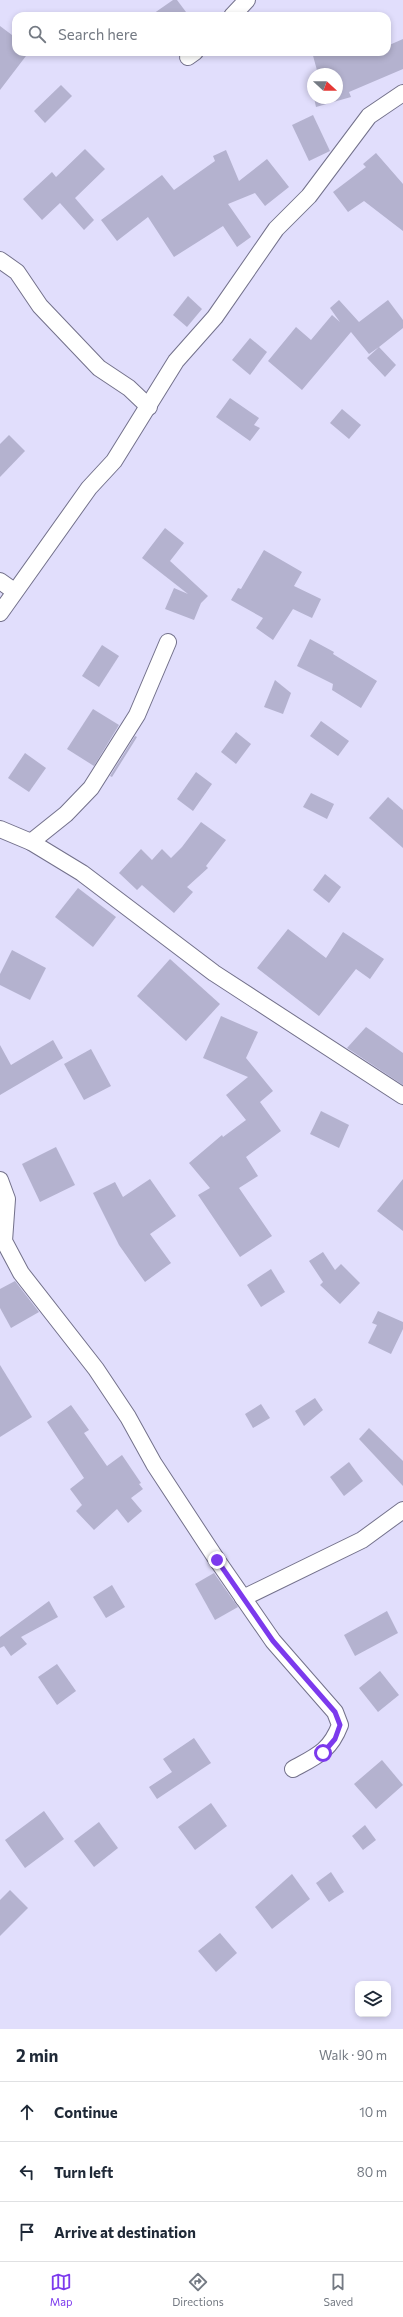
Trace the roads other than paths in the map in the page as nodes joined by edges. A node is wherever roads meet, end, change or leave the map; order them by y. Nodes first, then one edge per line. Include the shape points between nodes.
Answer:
1 (247, 0) edge
2 (236, 12) edge
3 (403, 93) edge
4 (0, 260) edge
5 (149, 407) junction
6 (0, 581) edge
7 (14, 591) junction
8 (0, 613) edge
9 (168, 642) dead end
10 (0, 829) edge
11 (31, 842) junction
12 (403, 1096) edge
13 (0, 1180) edge
14 (403, 1510) edge
15 (243, 1598) junction
16 (292, 1769) dead end

1 - 2 street
3 - 5 street via 369,116 309,196 276,229 215,317 176,361
4 - 5 street via 17,272 40,306 99,368 129,388
5 - 7 street via 114,461 89,488
6 - 7 street
7 - 8 street
9 - 11 street via 137,715 91,788 66,814
10 - 11 street
11 - 12 street via 82,873 214,973
13 - 15 street via 7,1199 4,1241 21,1273 96,1369 128,1417 154,1464
14 - 15 street via 350,1546
15 - 16 street via 273,1641 335,1712 340,1725 335,1739 323,1753

